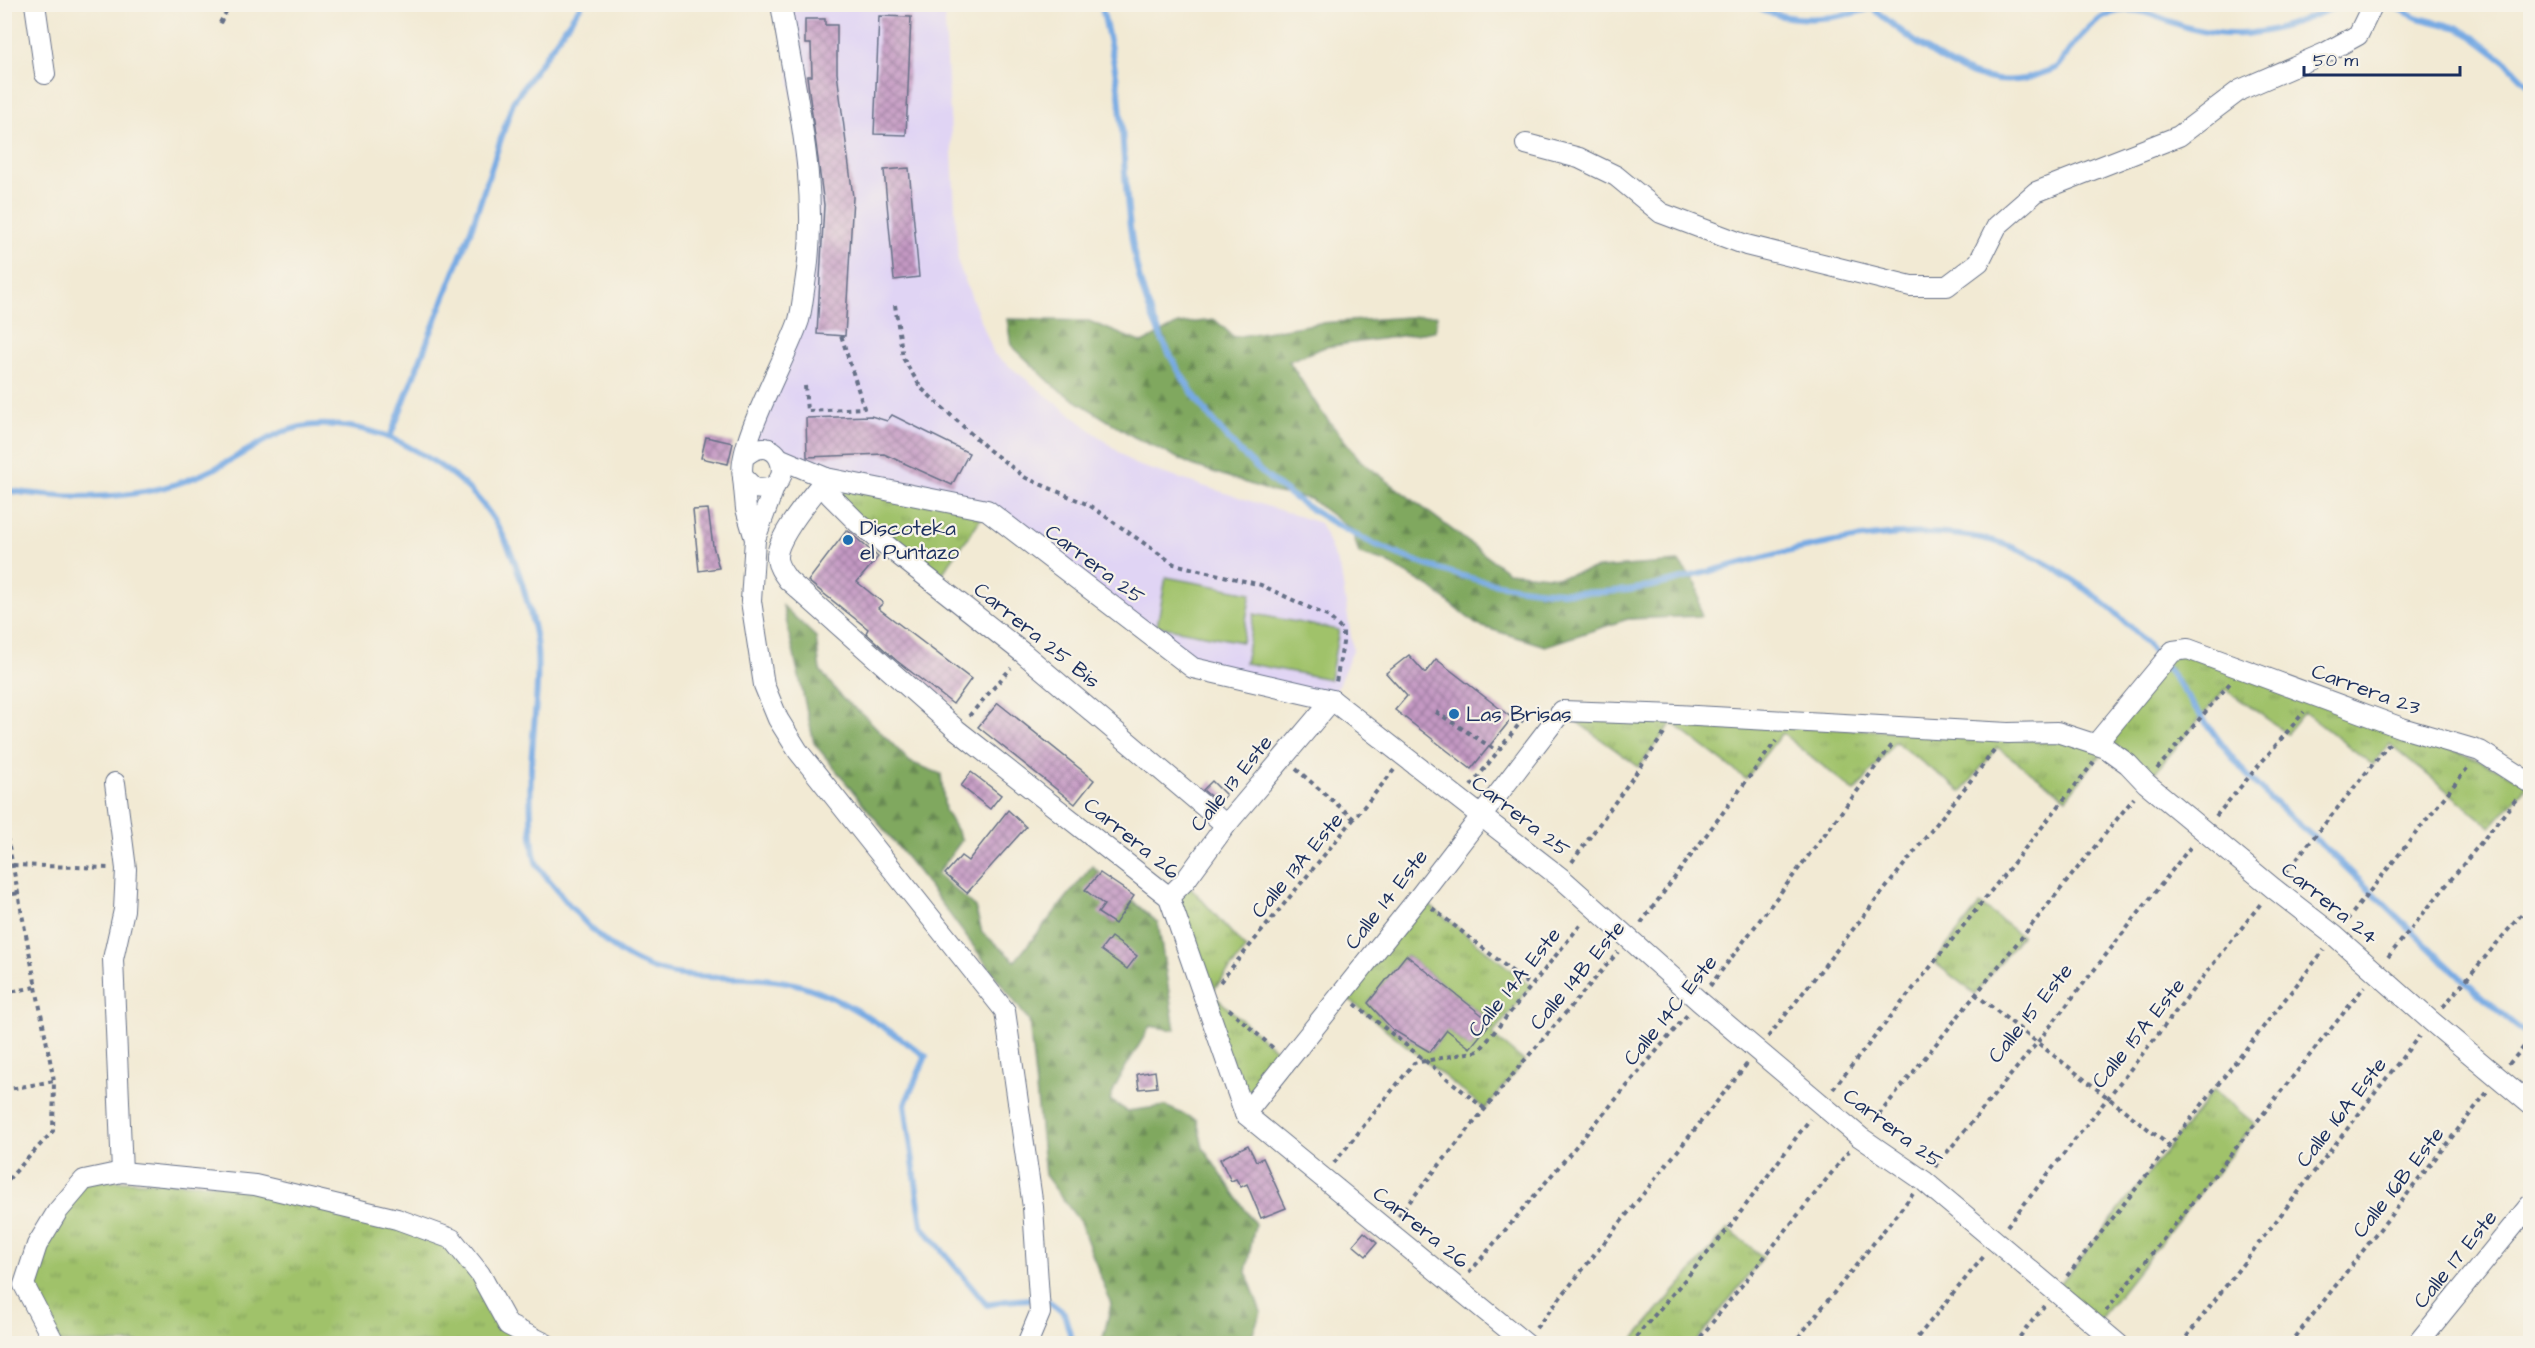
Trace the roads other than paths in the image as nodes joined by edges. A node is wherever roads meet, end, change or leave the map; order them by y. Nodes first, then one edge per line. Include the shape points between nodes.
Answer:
1 (35, 4) edge
2 (781, 4) edge
3 (2370, 11) edge
4 (45, 74) dead end
5 (1526, 144) dead end
6 (759, 417) junction
7 (744, 457) junction
8 (780, 458) junction
9 (822, 476) junction
10 (743, 477) junction
11 (777, 482) junction
12 (755, 539) junction
13 (1332, 700) junction
14 (1562, 711) joint
15 (2101, 746) junction
16 (115, 783) dead end
17 (2530, 783) edge
18 (1480, 816) junction
19 (1226, 825) junction
20 (1169, 897) junction
21 (2530, 1104) edge
22 (1245, 1114) junction
23 (122, 1172) junction
24 (2530, 1205) edge
25 (55, 1344) edge
26 (546, 1344) edge
27 (1027, 1344) edge
28 (1526, 1344) edge
29 (2118, 1344) edge
30 (2417, 1344) edge

1 - 4 street
2 - 6 street via 811,183 810,257 799,319
3 - 5 street via 2358,35 2240,90 2179,136 2036,192 1997,226 1980,261 1947,286 1911,286 1746,245 1661,213 1617,176 1579,158
6 - 7 street
6 - 8 street
7 - 8 street via 762,447
7 - 10 street
8 - 9 street, Carrera 25
8 - 11 street via 783,466
9 - 11 street, Carrera 25
9 - 13 street, Carrera 25 via 987,510 1193,668
9 - 19 street, Carrera 25 Bis via 830,495 858,523 1023,653
9 - 20 street, Carrera 26 via 777,556 778,566 788,580 957,730
10 - 11 street via 754,488 768,488
10 - 12 street
11 - 12 street
12 - 27 street via 750,601 764,685 778,719 798,751 1005,1011 1033,1207 1040,1313
13 - 18 street, Carrera 25
13 - 19 street, Calle 13 Este
14 - 15 street, Carrera 24 via 2008,733 2057,732
14 - 18 street, Calle 14 Este
15 - 17 street, Carrera 23 via 2173,651 2188,649 2402,728 2480,751
15 - 21 street, Carrera 24 via 2128,764 2203,832 2335,936
16 - 23 street via 126,869 124,910 113,959
18 - 22 street, Calle 14 Este
18 - 29 street, Carrera 25 via 1561,878 1860,1137 1924,1181
19 - 20 street, Calle 13 Este
20 - 22 street, Carrera 26
22 - 28 street, Carrera 26
23 - 25 street via 84,1180 57,1212 37,1245 24,1285
23 - 26 street via 255,1185 397,1219 452,1239 480,1275 508,1325
24 - 30 street, Calle 17 Este

